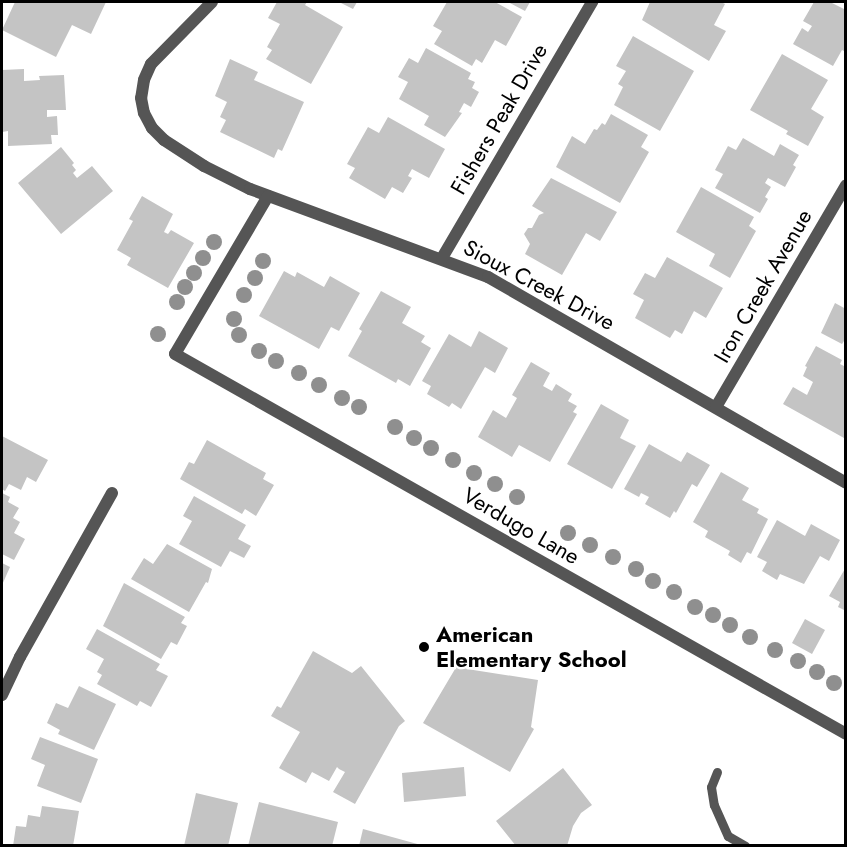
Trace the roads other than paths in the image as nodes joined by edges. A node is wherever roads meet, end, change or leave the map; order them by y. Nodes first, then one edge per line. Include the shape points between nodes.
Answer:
1 (212, 2) edge
2 (592, 2) edge
3 (846, 185) edge
4 (268, 196) junction
5 (442, 258) junction
6 (716, 407) junction
7 (846, 483) edge
8 (112, 493) dead end
9 (2, 695) edge
10 (846, 734) edge
11 (717, 772) dead end
12 (745, 846) edge

1 - 4 street, Sioux Creek Drive via 152,64 141,98 144,113 164,140 204,166
2 - 5 street, Fishers Peak Drive
3 - 6 street, Iron Creek Avenue
4 - 5 street, Sioux Creek Drive
4 - 10 street, Verdugo Lane via 176,354
5 - 6 street, Sioux Creek Drive via 520,293
6 - 7 street, Sioux Creek Drive
8 - 9 street
11 - 12 lane via 711,787 714,805 728,836

